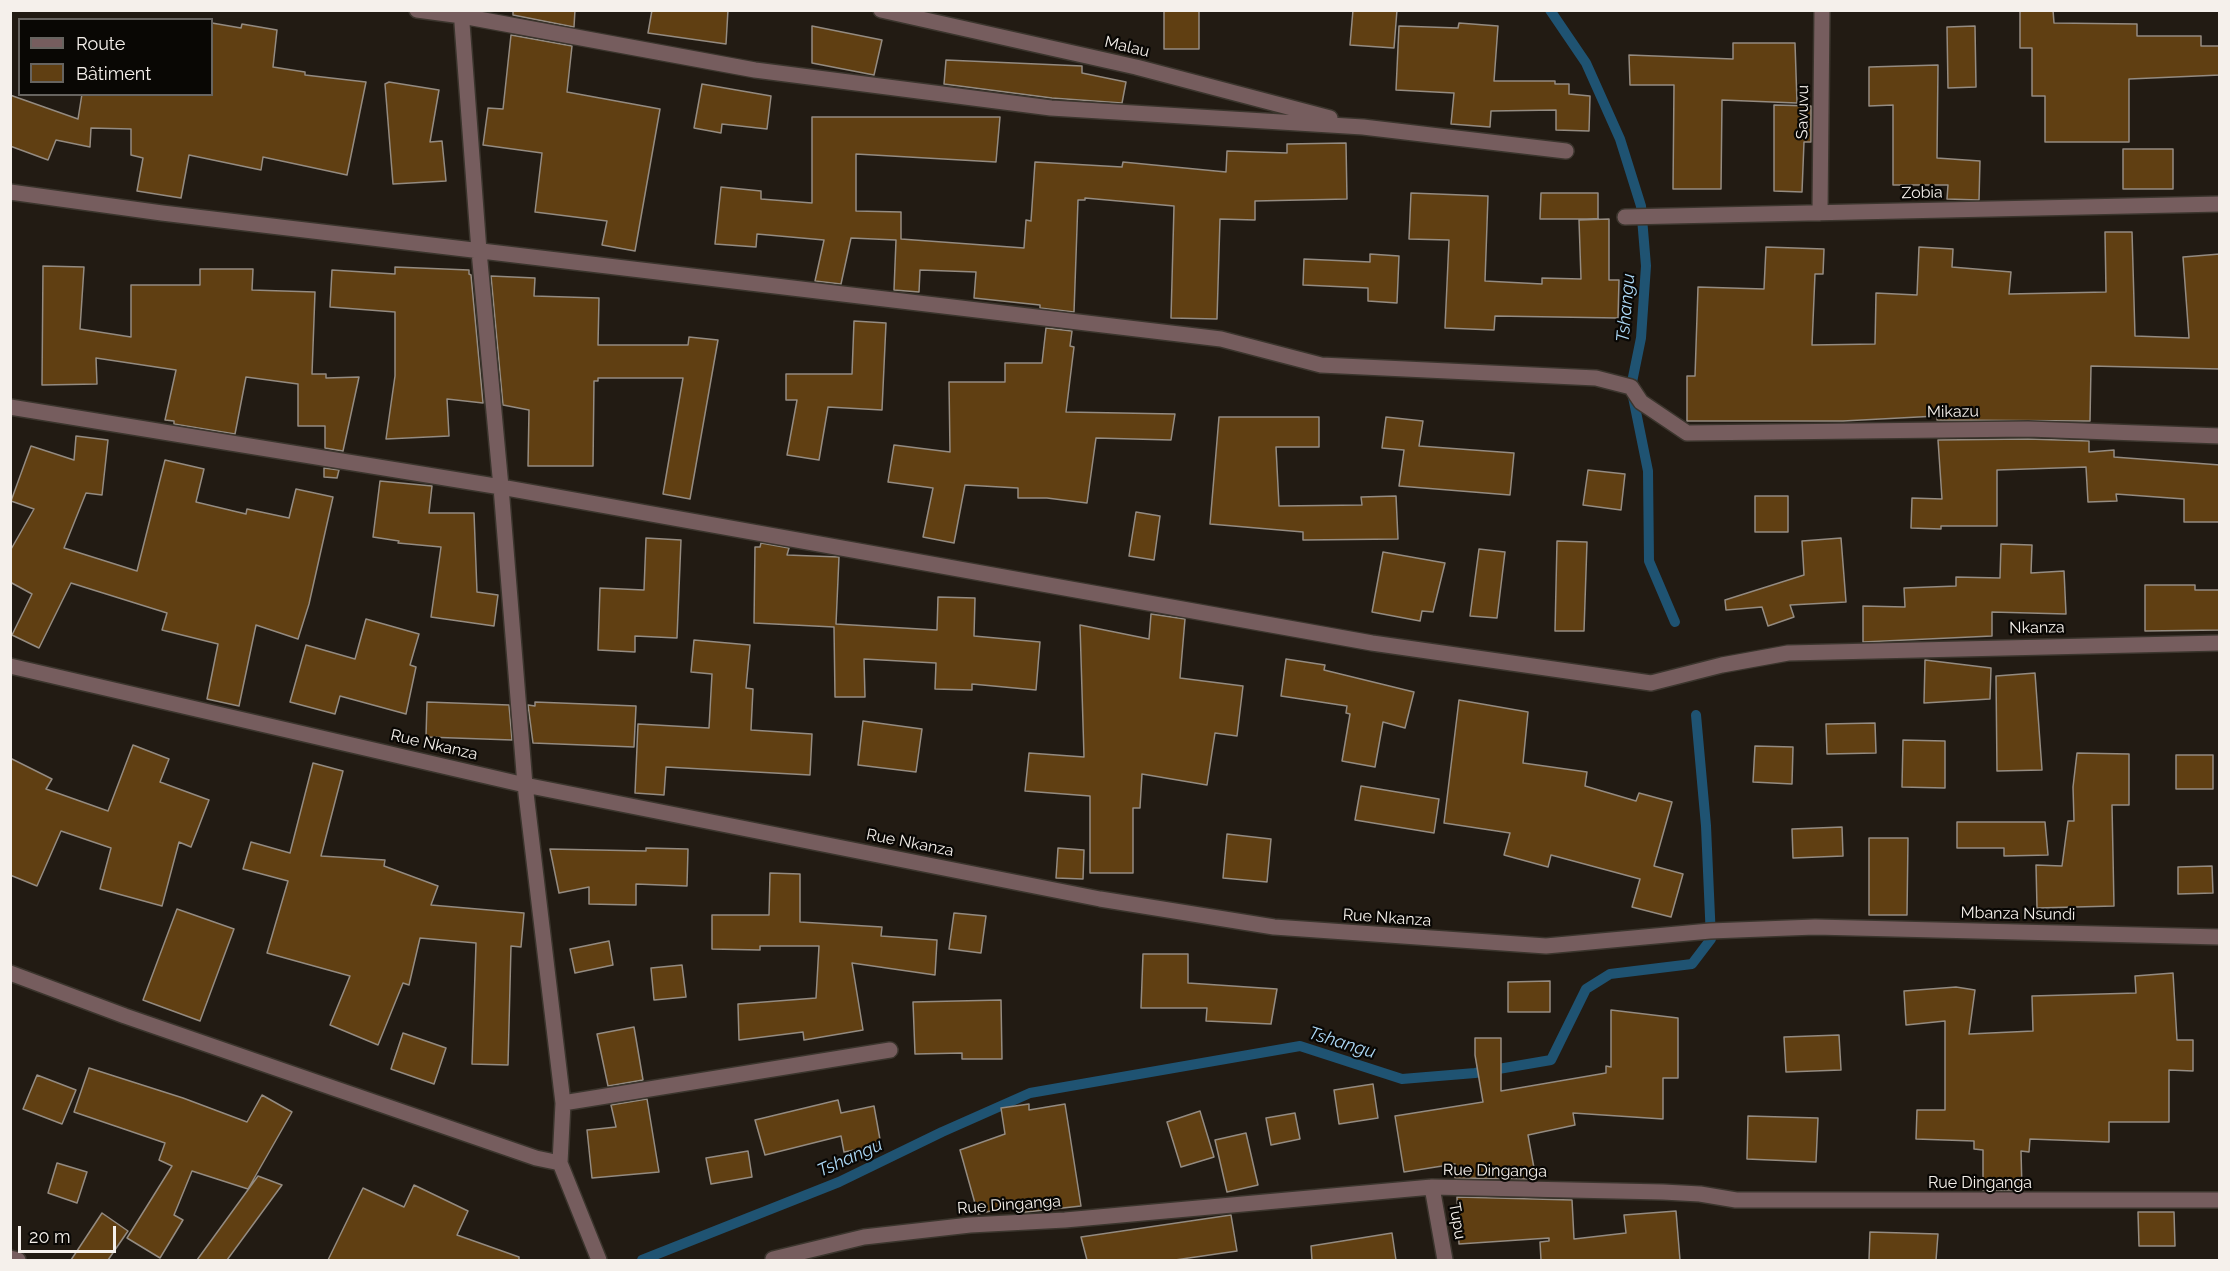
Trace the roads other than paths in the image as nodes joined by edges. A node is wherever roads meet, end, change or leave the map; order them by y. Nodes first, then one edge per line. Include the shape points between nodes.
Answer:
1 (417, 10) edge
2 (881, 10) edge
3 (1822, 10) edge
4 (462, 13) edge
5 (1363, 127) junction
6 (1566, 151) dead end
7 (10, 192) edge
8 (2220, 204) edge
9 (1820, 213) junction
10 (1625, 217) dead end
11 (478, 251) junction
12 (10, 407) edge
13 (2220, 436) edge
14 (501, 487) junction
15 (2220, 643) edge
16 (10, 666) edge
17 (525, 785) junction
18 (1815, 927) joint
19 (2220, 937) edge
20 (10, 973) edge
21 (890, 1050) dead end
22 (562, 1103) junction
23 (560, 1163) junction
24 (1432, 1187) junction
25 (2220, 1200) edge
26 (10, 1258) edge
27 (773, 1259) dead end
28 (18, 1260) edge
29 (598, 1260) edge
30 (1446, 1260) edge

1 - 4 street
2 - 5 street, Malau via 1136,67
3 - 9 street, Savuvu
4 - 5 street via 755,70 1051,108
4 - 11 street
5 - 6 street
7 - 11 street
8 - 9 street, Zobia
9 - 10 street, Zobia
11 - 13 street, Mikazu via 1221,339 1321,365 1596,378 1631,387 1641,402 1687,433 2028,429
11 - 14 street
12 - 14 street, Nkanza
14 - 15 street, Nkanza via 1372,643 1651,683 1788,653
14 - 17 street
16 - 17 street, Rue Nkanza
17 - 18 street, Rue Nkanza via 1100,899 1274,927 1546,946 1710,931
17 - 22 street
18 - 19 street, Mbanza Nsundi
20 - 23 street via 536,1158
21 - 22 street
22 - 23 street
23 - 29 street
24 - 25 street, Rue Dinganga via 1663,1192 1736,1200
24 - 27 street, Rue Dinganga via 970,1225 864,1237
24 - 30 street, Tupu
26 - 28 street

